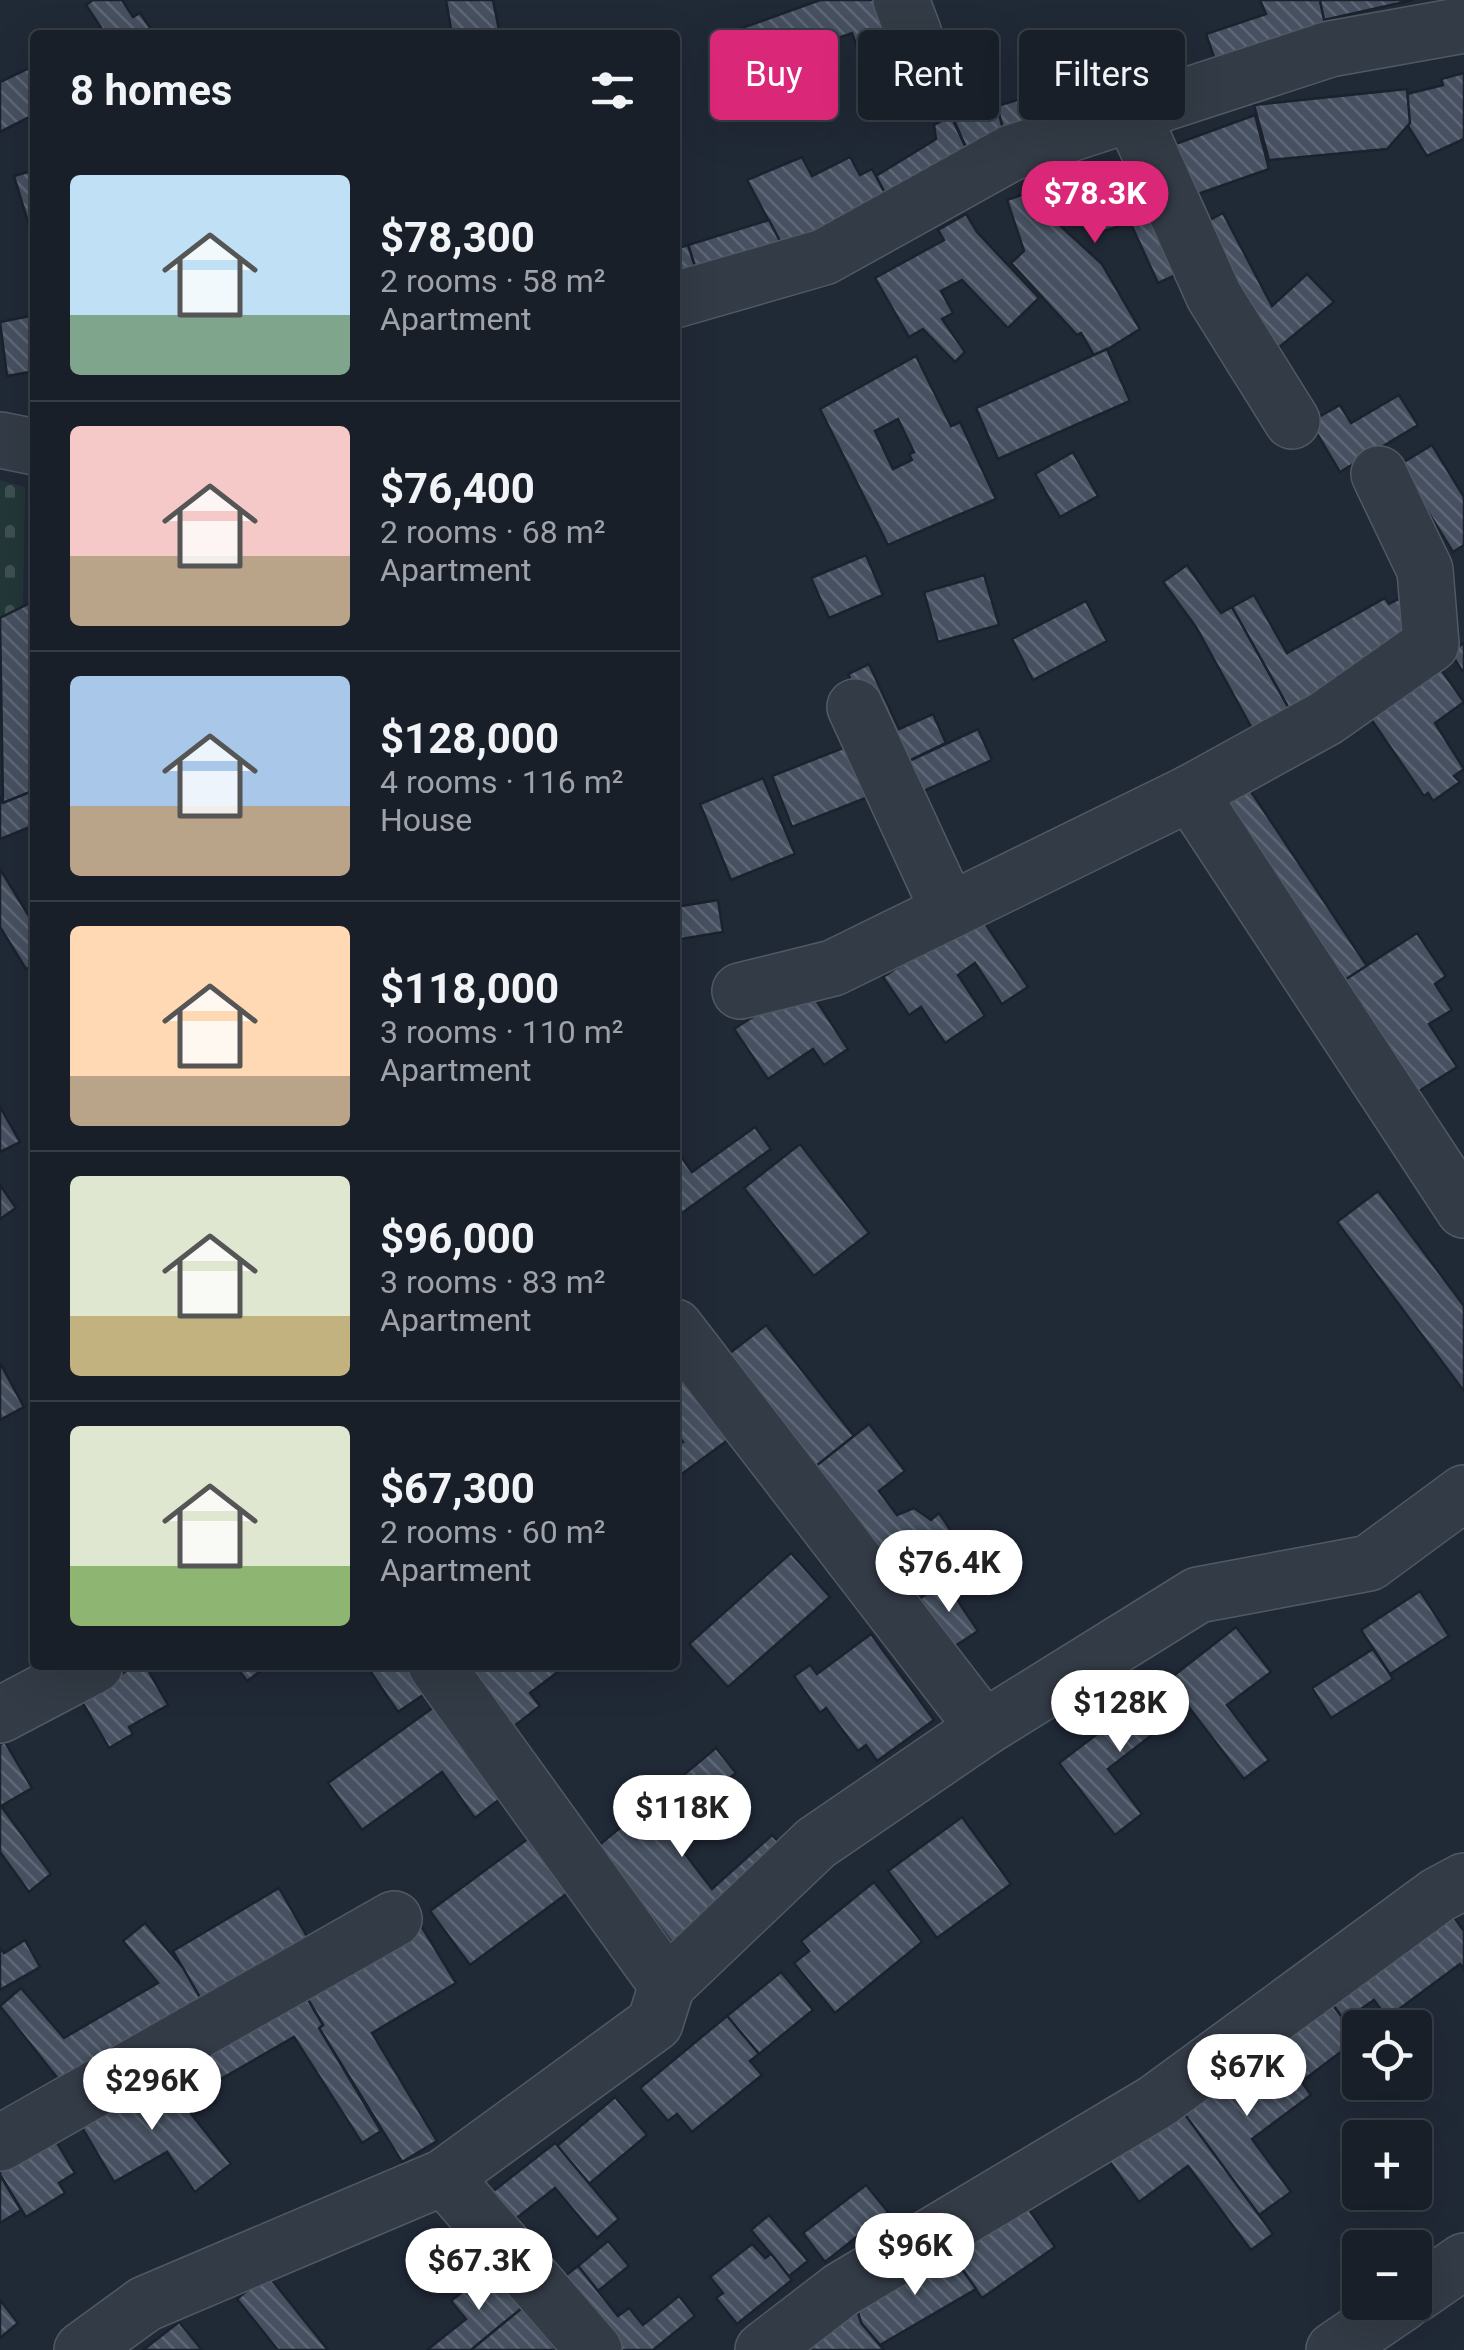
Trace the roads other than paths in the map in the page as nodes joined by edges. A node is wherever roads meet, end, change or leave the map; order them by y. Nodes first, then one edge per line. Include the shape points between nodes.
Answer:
1 (1464, 25) edge
2 (1185, 98) edge
3 (1120, 120) edge
4 (1135, 120) edge
5 (680, 299) edge
6 (1292, 422) dead end
7 (0, 440) edge
8 (30, 447) edge
9 (1380, 474) dead end
10 (855, 706) dead end
11 (1190, 793) junction
12 (949, 911) junction
13 (740, 991) dead end
14 (1464, 1210) edge
15 (680, 1333) edge
16 (1464, 1493) edge
17 (86, 1670) edge
18 (440, 1670) edge
19 (0, 1715) edge
20 (984, 1728) junction
21 (1464, 1881) edge
22 (394, 1919) dead end
23 (667, 1985) junction
24 (0, 2143) edge
25 (444, 2177) junction
26 (1438, 2287) edge
27 (82, 2350) edge
28 (594, 2350) edge
29 (762, 2350) edge
30 (1334, 2350) edge

1 - 2 street via 1330,48
3 - 5 street via 1012,153 824,256
4 - 6 street via 1214,296
7 - 8 street
9 - 11 street via 1425,570 1431,644 1326,718
10 - 12 street
11 - 12 street
11 - 14 street
12 - 13 street via 833,968
15 - 20 street
16 - 20 street via 1369,1562 1198,1595
17 - 19 street
18 - 23 street
20 - 23 street via 816,1843
21 - 29 street via 1156,2102 841,2290
22 - 24 street
23 - 25 street via 655,2023
25 - 27 street via 145,2304
25 - 28 street
26 - 30 street

